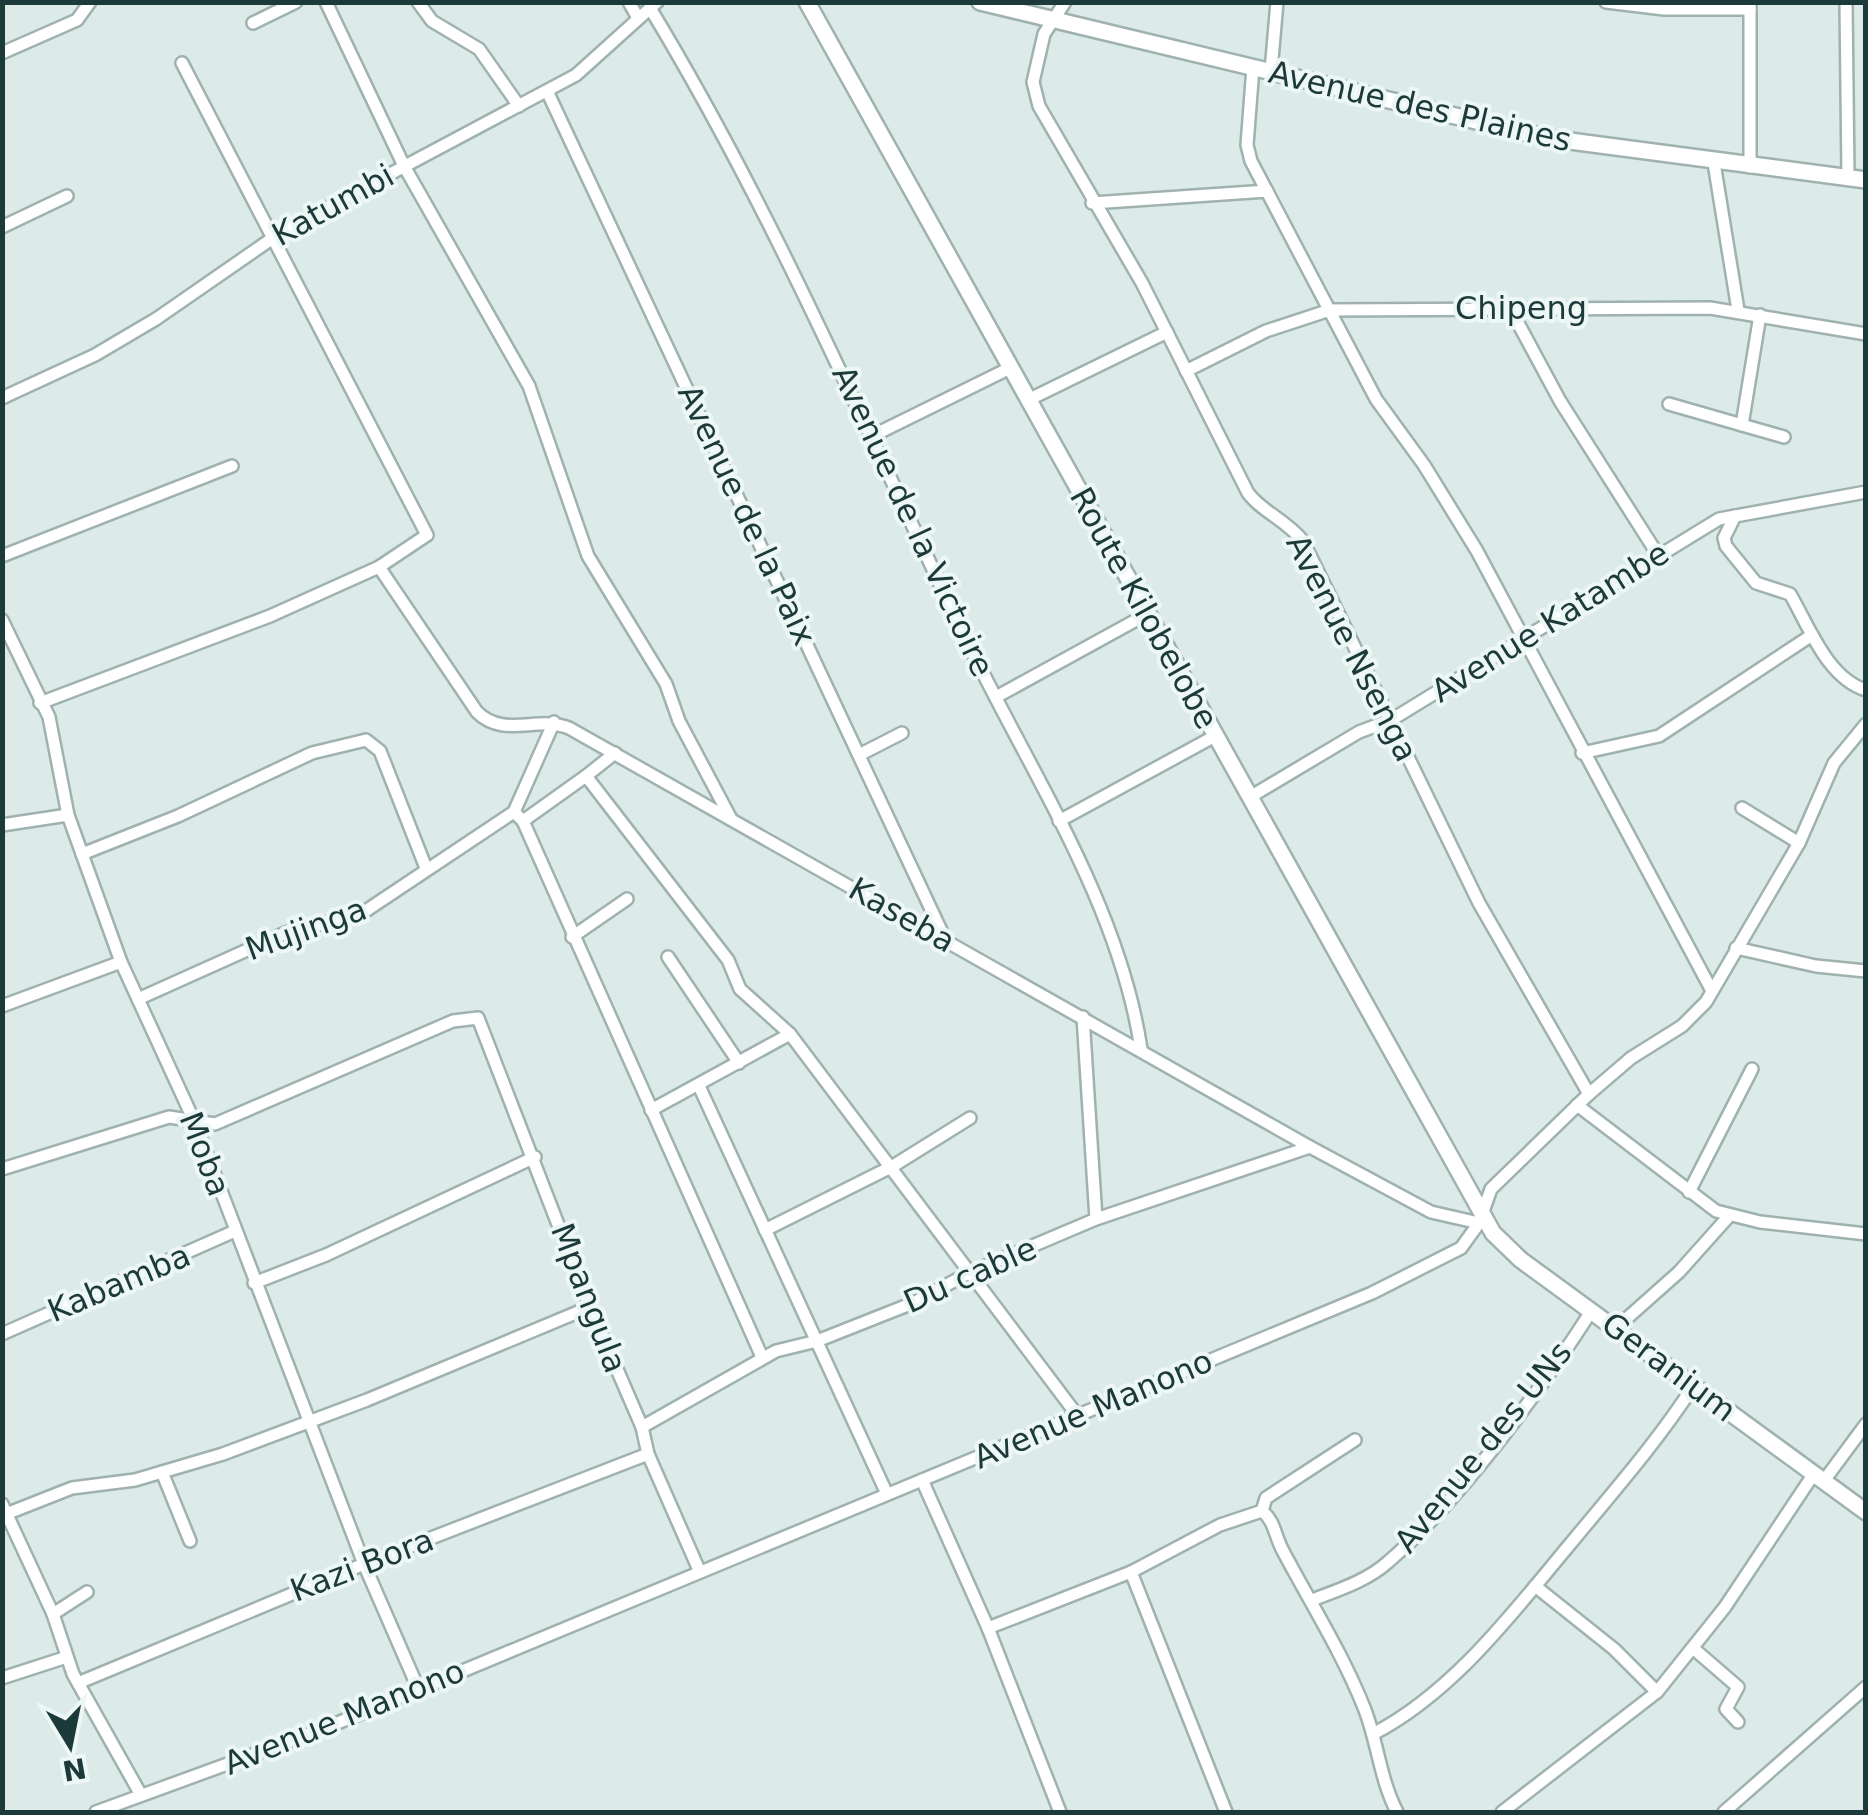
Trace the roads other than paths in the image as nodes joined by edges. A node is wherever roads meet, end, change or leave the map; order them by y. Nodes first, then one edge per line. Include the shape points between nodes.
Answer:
1 (90, 2) edge
2 (296, 2) edge
3 (326, 2) edge
4 (418, 2) edge
5 (629, 2) edge
6 (807, 2) edge
7 (980, 2) edge
8 (1065, 2) edge
9 (1277, 2) edge
10 (1606, 2) edge
11 (1846, 2) edge
12 (654, 5) edge
13 (1750, 6) edge
14 (638, 18) junction
15 (1056, 18) junction
16 (253, 22) dead end
17 (2, 53) edge
18 (182, 63) dead end
19 (1254, 67) junction
20 (1272, 72) junction
21 (547, 91) junction
22 (518, 106) junction
23 (1714, 164) junction
24 (404, 166) junction
25 (1750, 167) junction
26 (1848, 177) junction
27 (1866, 180) edge
28 (1267, 192) junction
29 (68, 196) dead end
30 (1092, 203) junction
31 (2, 227) edge
32 (275, 236) junction
33 (1330, 310) junction
34 (1511, 310) junction
35 (1738, 310) junction
36 (1760, 314) junction
37 (1166, 332) junction
38 (1866, 334) edge
39 (1010, 368) junction
40 (1186, 371) junction
41 (2, 398) edge
42 (1028, 400) junction
43 (1669, 404) dead end
44 (1742, 426) junction
45 (872, 436) junction
46 (1784, 437) dead end
47 (232, 466) dead end
48 (1866, 492) edge
49 (1735, 516) junction
50 (1658, 555) junction
51 (2, 556) edge
52 (378, 567) junction
53 (1149, 614) junction
54 (2, 620) edge
55 (1812, 636) junction
56 (1522, 639) junction
57 (18, 656) junction
58 (2, 662) edge
59 (1866, 690) edge
60 (996, 697) junction
61 (40, 703) junction
62 (1391, 720) junction
63 (554, 722) junction
64 (1866, 724) edge
65 (902, 733) dead end
66 (1216, 736) junction
67 (614, 753) junction
68 (1582, 753) junction
69 (859, 755) junction
70 (586, 776) junction
71 (1250, 797) junction
72 (1742, 808) dead end
73 (68, 815) junction
74 (518, 816) junction
75 (730, 817) junction
76 (1058, 820) junction
77 (2, 825) edge
78 (1798, 843) junction
79 (82, 854) junction
80 (426, 868) junction
81 (627, 899) dead end
82 (572, 937) junction
83 (945, 939) junction
84 (1736, 948) junction
85 (668, 956) dead end
86 (122, 962) junction
87 (1866, 971) edge
88 (1712, 991) junction
89 (138, 999) junction
90 (2, 1006) edge
91 (1083, 1016) junction
92 (790, 1034) junction
93 (1141, 1049) junction
94 (738, 1063) junction
95 (1752, 1069) dead end
96 (699, 1086) junction
97 (1588, 1094) junction
98 (1577, 1105) junction
99 (651, 1110) junction
100 (970, 1118) dead end
101 (195, 1123) junction
102 (1310, 1147) junction
103 (535, 1157) junction
104 (893, 1166) junction
105 (2, 1169) edge
106 (1690, 1192) junction
107 (1729, 1216) junction
108 (1480, 1218) junction
109 (1096, 1220) junction
110 (765, 1230) junction
111 (235, 1231) junction
112 (1866, 1234) edge
113 (971, 1272) junction
114 (254, 1283) junction
115 (590, 1307) junction
116 (1592, 1310) junction
117 (1616, 1328) junction
118 (2, 1334) edge
119 (817, 1340) junction
120 (762, 1358) junction
121 (1694, 1385) junction
122 (1077, 1415) junction
123 (309, 1423) junction
124 (1866, 1424) edge
125 (642, 1428) junction
126 (1355, 1440) dead end
127 (648, 1454) junction
128 (162, 1472) junction
129 (1818, 1478) junction
130 (922, 1480) junction
131 (887, 1494) junction
132 (4, 1509) edge
133 (1262, 1511) junction
134 (1866, 1512) edge
135 (190, 1541) dead end
136 (364, 1564) junction
137 (699, 1570) junction
138 (1131, 1572) junction
139 (1535, 1586) junction
140 (87, 1592) dead end
141 (1312, 1600) junction
142 (53, 1614) junction
143 (988, 1628) junction
144 (1694, 1649) junction
145 (67, 1657) junction
146 (2, 1678) edge
147 (78, 1683) junction
148 (1866, 1687) edge
149 (418, 1688) junction
150 (1657, 1692) junction
151 (1738, 1722) dead end
152 (1373, 1734) junction
153 (142, 1796) junction
154 (96, 1812) edge
155 (1060, 1812) edge
156 (1226, 1812) edge
157 (1398, 1812) edge
158 (1502, 1812) edge
159 (1724, 1812) edge

1 - 17 street via 77,20
2 - 16 street
3 - 24 street
4 - 22 street via 432,20 479,49
5 - 14 street
6 - 39 street, Route Kilobelobe
7 - 15 street, Avenue des Plaines
8 - 15 street, Avenue Nsenga
9 - 20 street
10 - 13 street via 1664,9
11 - 26 street
12 - 14 street, Katumbi
12 - 45 street, Avenue de la Victoire via 763,205
13 - 25 street
14 - 21 street, Katumbi via 576,75
15 - 19 street, Avenue des Plaines
15 - 30 street, Avenue Nsenga via 1044,34 1034,92
18 - 32 street
19 - 20 street, Avenue des Plaines
19 - 28 street via 1248,150
20 - 23 street, Avenue des Plaines via 1547,138
21 - 22 street, Katumbi
21 - 69 street, Avenue de la Paix
22 - 24 street, Katumbi
23 - 25 street, Avenue des Plaines
23 - 35 street
24 - 32 street, Katumbi
24 - 75 street via 528,386 588,556 666,684
25 - 26 street, Avenue des Plaines
26 - 27 street, Avenue des Plaines
28 - 30 street
28 - 33 street
29 - 31 street
30 - 37 street, Avenue Nsenga
32 - 41 street, Katumbi via 156,319
32 - 52 street via 427,532
33 - 34 street, Chipeng
33 - 40 street, Chipeng via 1266,331
33 - 56 street via 1376,399 1477,551
34 - 35 street, Chipeng
34 - 50 street
35 - 36 street, Chipeng
36 - 38 street, Chipeng
36 - 44 street
37 - 40 street, Avenue Nsenga
37 - 42 street
39 - 42 street, Route Kilobelobe
39 - 45 street
40 - 62 street, Avenue Nsenga via 1252,499 1287,521 1302,541
42 - 53 street, Route Kilobelobe
43 - 44 street
44 - 46 street
45 - 60 street, Avenue de la Victoire
47 - 51 street
48 - 49 street, Avenue Katambe
49 - 50 street, Avenue Katambe
49 - 55 street via 1726,546 1756,583 1790,594
50 - 56 street, Avenue Katambe
52 - 61 street via 270,616
52 - 63 street via 484,719 508,726
53 - 60 street
53 - 66 street, Route Kilobelobe
54 - 57 street, Moba
55 - 59 street via 1838,675
55 - 68 street via 1658,736
56 - 62 street, Avenue Katambe
56 - 68 street
57 - 58 street
57 - 61 street, Moba
60 - 76 street, Avenue de la Victoire
61 - 73 street, Moba via 52,724
62 - 71 street, Avenue Katambe
62 - 97 street, Avenue Nsenga via 1479,903
63 - 67 street, Kaseba
63 - 74 street
64 - 78 street, Avenue Manono via 1831,768
65 - 69 street
66 - 71 street, Route Kilobelobe
66 - 76 street
67 - 70 street, Mujinga
67 - 75 street, Kaseba
68 - 88 street
69 - 83 street, Avenue de la Paix
70 - 74 street, Mujinga
70 - 92 street via 728,960 740,989
71 - 108 street, Route Kilobelobe
72 - 78 street
73 - 77 street
73 - 79 street, Moba
74 - 80 street, Mujinga
74 - 82 street
75 - 83 street, Kaseba
76 - 93 street, Avenue de la Victoire via 1115,951
78 - 84 street, Avenue Manono
79 - 80 street via 312,753 366,740 380,751
79 - 86 street, Moba
80 - 89 street, Mujinga via 361,914 284,933
81 - 82 street
82 - 99 street
83 - 91 street, Kaseba
84 - 87 street
84 - 88 street, Avenue Manono
85 - 94 street
86 - 89 street, Moba
86 - 90 street
88 - 97 street, Avenue Manono via 1690,1020
89 - 101 street, Moba
91 - 93 street, Kaseba
91 - 109 street
92 - 94 street
92 - 104 street
93 - 102 street, Kaseba
94 - 96 street
95 - 106 street
96 - 99 street
96 - 110 street
97 - 98 street, Avenue Manono
98 - 106 street
98 - 108 street, Avenue Manono via 1492,1189
99 - 120 street
100 - 104 street
101 - 103 street, Mpangula via 238,1116 475,1016
101 - 105 street via 169,1117
101 - 111 street, Moba
102 - 108 street, Kaseba via 1430,1212
102 - 109 street, Du cable
103 - 114 street
103 - 115 street, Mpangula
104 - 110 street
104 - 113 street
106 - 107 street
107 - 112 street
107 - 117 street
108 - 116 street, Geranium via 1510,1250
108 - 122 street, Avenue Manono via 1461,1248 1426,1268
109 - 113 street, Du cable
110 - 119 street
111 - 114 street, Moba
111 - 118 street, Kabamba
113 - 119 street, Du cable
113 - 122 street
114 - 123 street, Moba
115 - 123 street
115 - 125 street, Mpangula
116 - 117 street, Geranium
116 - 141 street, Avenue des UNs via 1512,1424 1428,1521 1377,1570
117 - 121 street, Geranium
119 - 120 street, Du cable
119 - 131 street
120 - 125 street, Du cable
121 - 129 street, Geranium
121 - 139 street via 1670,1424
122 - 130 street, Avenue Manono
123 - 128 street
123 - 136 street, Moba
124 - 129 street
125 - 127 street, Mpangula
126 - 133 street via 1266,1498
127 - 136 street, Kazi Bora
127 - 137 street, Mpangula
128 - 132 street
128 - 135 street
129 - 134 street, Geranium
129 - 144 street
130 - 131 street, Avenue Manono
130 - 143 street
131 - 137 street, Avenue Manono
132 - 142 street
133 - 138 street via 1220,1525
133 - 141 street
136 - 147 street, Kazi Bora
136 - 149 street, Moba
137 - 149 street, Avenue Manono
138 - 143 street
138 - 156 street
139 - 150 street
139 - 152 street via 1471,1657
140 - 142 street
141 - 152 street
142 - 145 street
143 - 155 street
144 - 150 street
144 - 151 street via 1738,1687 1726,1710
145 - 146 street
145 - 147 street
147 - 153 street
148 - 159 street
149 - 153 street, Avenue Manono
150 - 158 street
152 - 157 street
153 - 154 street, Avenue Manono

